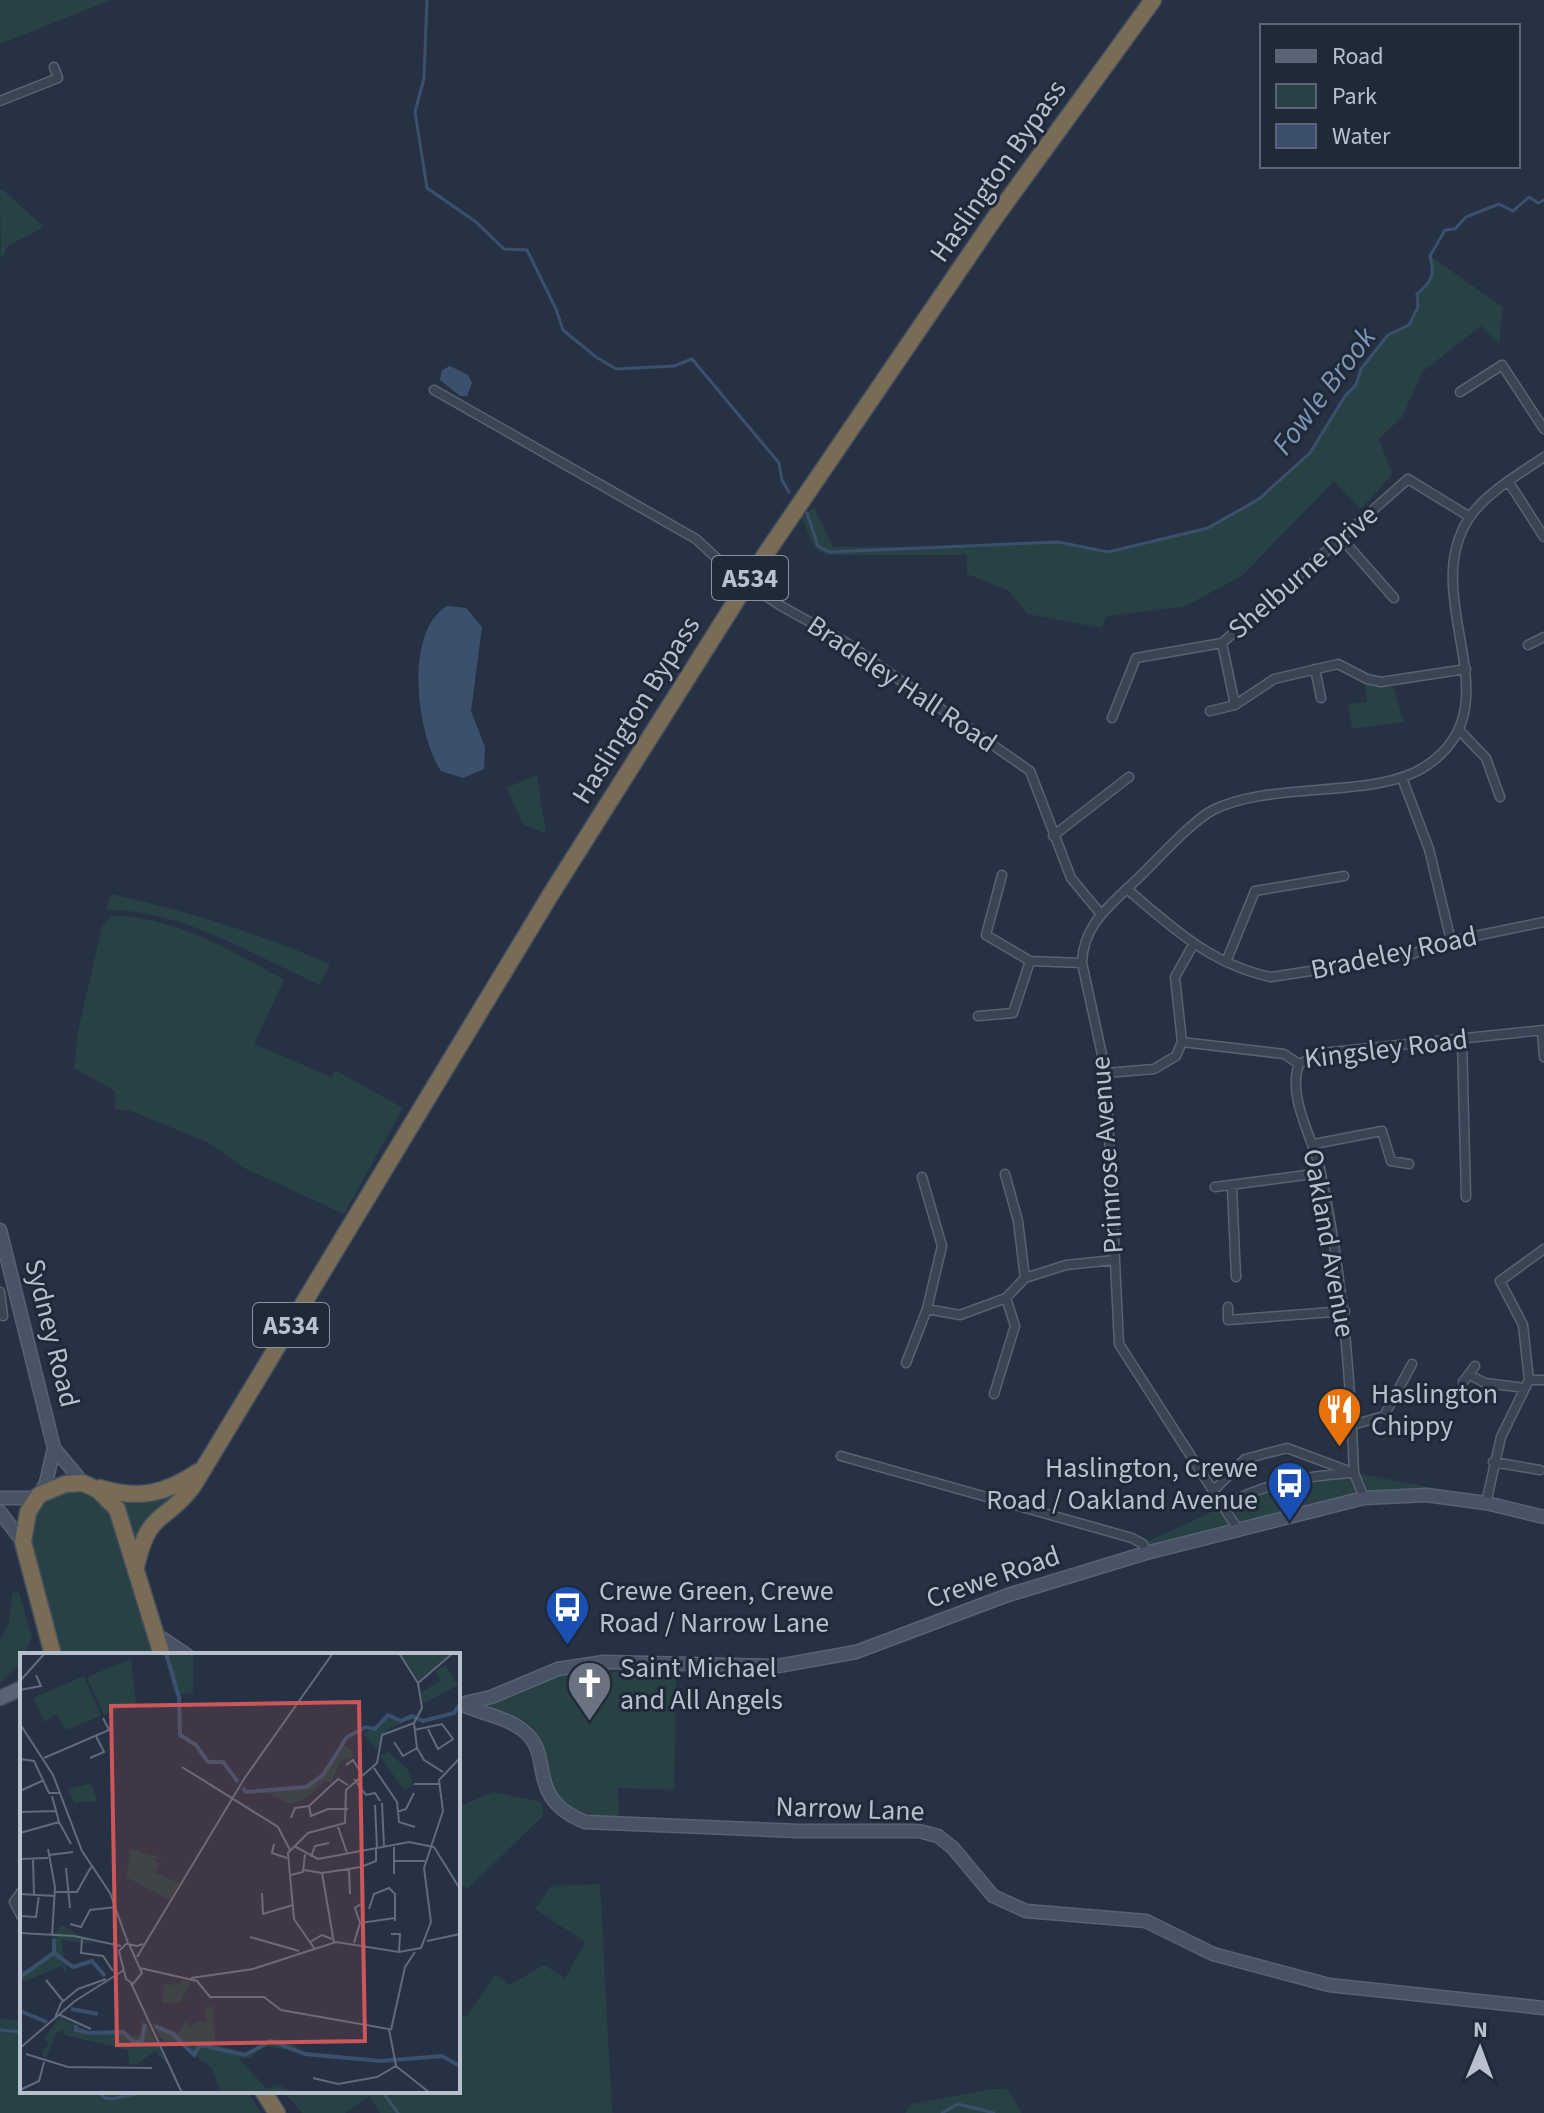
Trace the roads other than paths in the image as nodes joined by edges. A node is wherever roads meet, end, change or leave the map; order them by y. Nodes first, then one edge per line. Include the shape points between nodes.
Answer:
1 (1153, 0) edge
2 (54, 67) dead end
3 (58, 78) junction
4 (63, 88) dead end
5 (0, 101) edge
6 (434, 390) dead end
7 (1460, 392) dead end
8 (1544, 429) edge
9 (1544, 457) edge
10 (1508, 481) junction
11 (1470, 517) junction
12 (1543, 532) edge
13 (1343, 540) junction
14 (1394, 598) dead end
15 (1544, 637) edge
16 (1222, 643) junction
17 (1528, 645) dead end
18 (1315, 669) junction
19 (1466, 669) junction
20 (1321, 698) dead end
21 (1235, 705) junction
22 (1210, 711) dead end
23 (1112, 718) dead end
24 (1459, 730) junction
25 (1129, 777) dead end
26 (1402, 778) junction
27 (1500, 797) dead end
28 (1053, 836) junction
29 (1002, 875) dead end
30 (1344, 876) dead end
31 (1127, 889) junction
32 (1100, 913) junction
33 (1544, 922) edge
34 (1451, 941) junction
35 (1193, 945) junction
36 (1030, 961) junction
37 (1226, 962) junction
38 (1082, 963) junction
39 (978, 1016) dead end
40 (1543, 1031) edge
41 (1462, 1040) junction
42 (1182, 1042) junction
43 (1544, 1057) edge
44 (1299, 1064) junction
45 (1106, 1073) junction
46 (1314, 1144) junction
47 (1409, 1164) dead end
48 (1321, 1173) junction
49 (1005, 1174) dead end
50 (922, 1177) dead end
51 (1215, 1187) dead end
52 (1232, 1187) junction
53 (1466, 1197) dead end
54 (0, 1230) edge
55 (1544, 1249) edge
56 (3, 1250) edge
57 (1114, 1260) junction
58 (1236, 1277) dead end
59 (1025, 1278) junction
60 (0, 1292) edge
61 (1006, 1298) junction
62 (1228, 1307) dead end
63 (927, 1309) junction
64 (1345, 1311) junction
65 (3, 1316) dead end
66 (906, 1363) dead end
67 (1412, 1364) dead end
68 (1544, 1380) edge
69 (1463, 1382) dead end
70 (1527, 1384) junction
71 (994, 1394) dead end
72 (1352, 1425) junction
73 (54, 1448) junction
74 (841, 1456) dead end
75 (1493, 1462) junction
76 (1540, 1470) dead end
77 (199, 1471) junction
78 (1354, 1473) junction
79 (86, 1484) junction
80 (1215, 1489) junction
81 (38, 1496) junction
82 (0, 1498) edge
83 (1364, 1498) junction
84 (1486, 1503) junction
85 (1225, 1505) junction
86 (0, 1512) edge
87 (1544, 1517) edge
88 (1237, 1528) junction
89 (23, 1542) junction
90 (1146, 1553) junction
91 (136, 1567) junction
92 (154, 1633) junction
93 (51, 1652) edge
94 (161, 1653) edge
95 (184, 1653) edge
96 (20, 1689) edge
97 (0, 1701) edge
98 (20, 1703) edge
99 (460, 1704) edge
100 (20, 1893) edge
101 (20, 1914) edge
102 (1544, 2008) edge
103 (264, 2093) edge
104 (277, 2113) edge

1 - 77 highway, Haslington Bypass / A534 via 985,232 765,555 621,780
2 - 3 street
3 - 4 street
3 - 5 street
6 - 28 street, Bradeley Hall Road, bridge via 696,539 737,577 844,641 1030,771
7 - 8 street via 1502,365
9 - 10 street
10 - 11 street
10 - 12 street
11 - 13 street, Shelburne Drive via 1408,479
11 - 19 street via 1456,546 1451,598
13 - 14 street
13 - 16 street, Shelburne Drive
15 - 17 street
16 - 21 street
16 - 23 street, Shelburne Drive via 1136,658
18 - 19 street via 1338,664 1381,682
18 - 20 street
18 - 21 street via 1274,679
19 - 24 street via 1467,697
21 - 22 street
24 - 26 street, Primrose Avenue via 1444,752
24 - 27 street via 1486,758
25 - 28 street
26 - 31 street, Primrose Avenue via 1242,799 1210,811
26 - 34 street via 1429,849
28 - 32 street, Bradeley Hall Road via 1071,878
29 - 36 street via 986,935
30 - 37 street via 1255,891
31 - 32 street, Primrose Avenue
31 - 35 street, Bradeley Road
32 - 38 street, Primrose Avenue via 1087,936
33 - 34 street, Bradeley Road
34 - 37 street, Bradeley Road via 1403,957 1271,977
35 - 37 street, Bradeley Road
35 - 42 street via 1175,977
36 - 38 street
36 - 39 street via 1013,1013
38 - 45 street, Primrose Avenue
40 - 41 street, Kingsley Road
40 - 43 street
41 - 44 street, Kingsley Road via 1322,1053
41 - 53 street
42 - 44 street, Kingsley Road via 1284,1054
42 - 45 street via 1176,1056 1154,1069
44 - 46 street, Oakland Avenue via 1294,1088
45 - 57 street, Primrose Avenue
46 - 47 street via 1382,1131 1391,1161
46 - 48 street, Oakland Avenue
48 - 52 street
48 - 64 street, Oakland Avenue
49 - 59 street
50 - 63 street via 942,1246
51 - 52 street
52 - 58 street
54 - 56 street, Sydney Road
55 - 70 street via 1500,1281 1523,1325
56 - 73 street, Sydney Road
57 - 59 street via 1066,1265
57 - 80 street, Primrose Avenue via 1119,1344
59 - 61 street
60 - 65 street, Sydney Road
61 - 63 street via 960,1315
61 - 71 street via 1015,1326
62 - 64 street via 1228,1320
63 - 66 street
64 - 72 street, Oakland Avenue
67 - 72 street via 1384,1416
68 - 70 street
69 - 70 street via 1472,1370 1485,1383
70 - 75 street
72 - 78 street, Oakland Avenue
73 - 79 street, Sydney Road
73 - 81 street, Sydney Road
74 - 90 street via 1132,1538
75 - 76 street
75 - 84 street
77 - 79 highway via 150,1495
77 - 91 highway, Haslington Bypass / A534 via 186,1495 151,1523
78 - 80 street via 1287,1448 1245,1459
78 - 83 street, Oakland Avenue
78 - 85 street via 1288,1479
79 - 81 highway via 65,1484
79 - 91 highway via 117,1509
80 - 85 street, Primrose Avenue
81 - 82 street
81 - 89 highway via 28,1512
83 - 84 street, Crewe Road via 1426,1495
83 - 88 street, Crewe Road
84 - 87 street, Crewe Road
85 - 88 street, Primrose Avenue
86 - 89 street
88 - 90 street, Crewe Road
89 - 93 highway
90 - 99 street, Crewe Road via 1008,1595 856,1652 778,1666 604,1662 558,1669
91 - 92 highway
92 - 94 highway
92 - 95 street
96 - 97 main road
97 - 98 main road
99 - 102 street, Narrow Lane via 525,1732 557,1807 585,1822 919,1831 938,1836 953,1848 993,1896 1026,1911 1146,1921 1213,1954 1329,1985
100 - 101 street via 14,1906
103 - 104 highway

